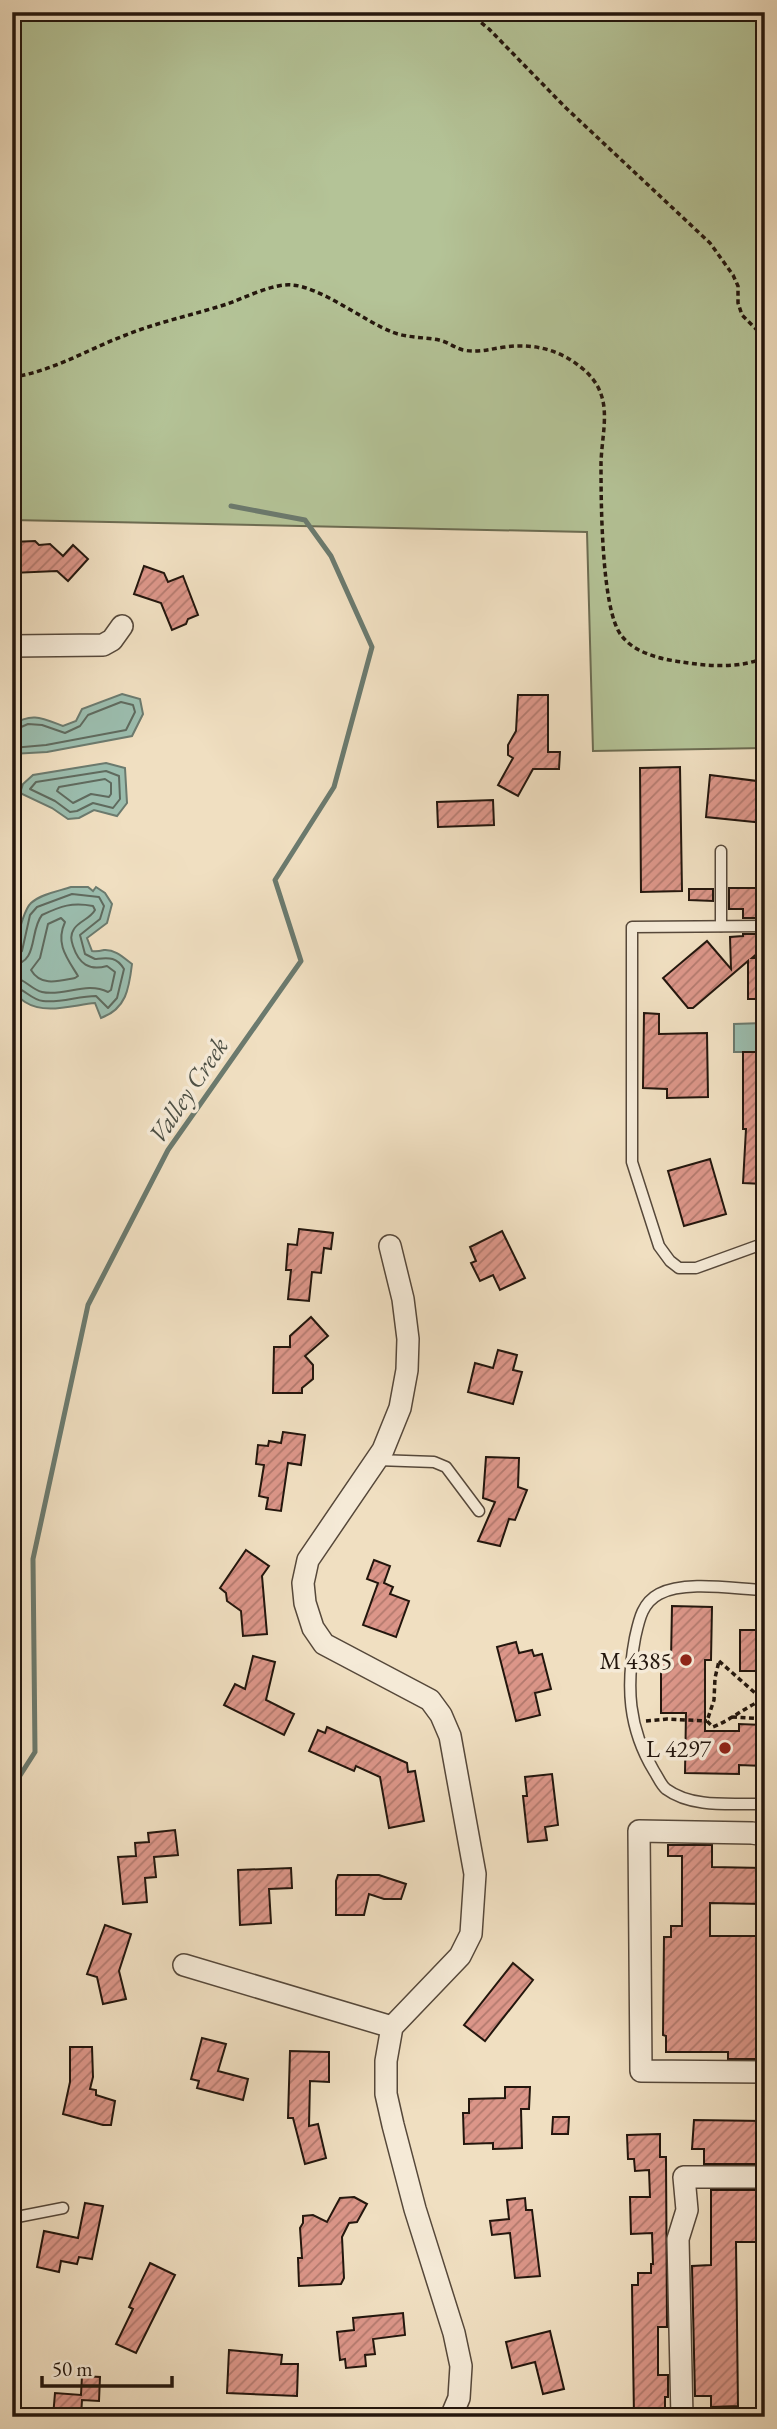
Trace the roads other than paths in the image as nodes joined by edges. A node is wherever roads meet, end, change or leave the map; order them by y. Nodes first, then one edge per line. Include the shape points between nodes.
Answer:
1 (122, 626) dead end
2 (12, 646) edge
3 (721, 851) dead end
4 (721, 926) junction
5 (765, 926) edge
6 (765, 1243) edge
7 (390, 1245) dead end
8 (377, 1460) junction
9 (479, 1511) dead end
10 (765, 1590) edge
11 (765, 1804) edge
12 (765, 1835) edge
13 (184, 1965) dead end
14 (392, 2027) junction
15 (765, 2072) edge
16 (765, 2177) edge
17 (63, 2208) dead end
18 (12, 2218) edge
19 (450, 2417) edge
20 (682, 2417) edge

1 - 2 street via 103,645
3 - 4 lane
4 - 5 lane
4 - 6 lane via 632,927 632,1162 659,1246 679,1268 696,1268
7 - 8 street via 403,1299 407,1370 400,1408
8 - 9 lane via 434,1462 446,1467
8 - 14 street via 307,1560 305,1603 324,1644 430,1700 442,1715 450,1736 475,1874 471,1934 460,1956
10 - 11 lane via 686,1586 648,1600 639,1621 628,1689 635,1726 649,1763 665,1788 708,1803
12 - 15 street via 639,1831 641,2071
13 - 14 street
14 - 19 street via 386,2094 461,2366 459,2398
16 - 20 street via 684,2178 687,2210 678,2239
17 - 18 lane

